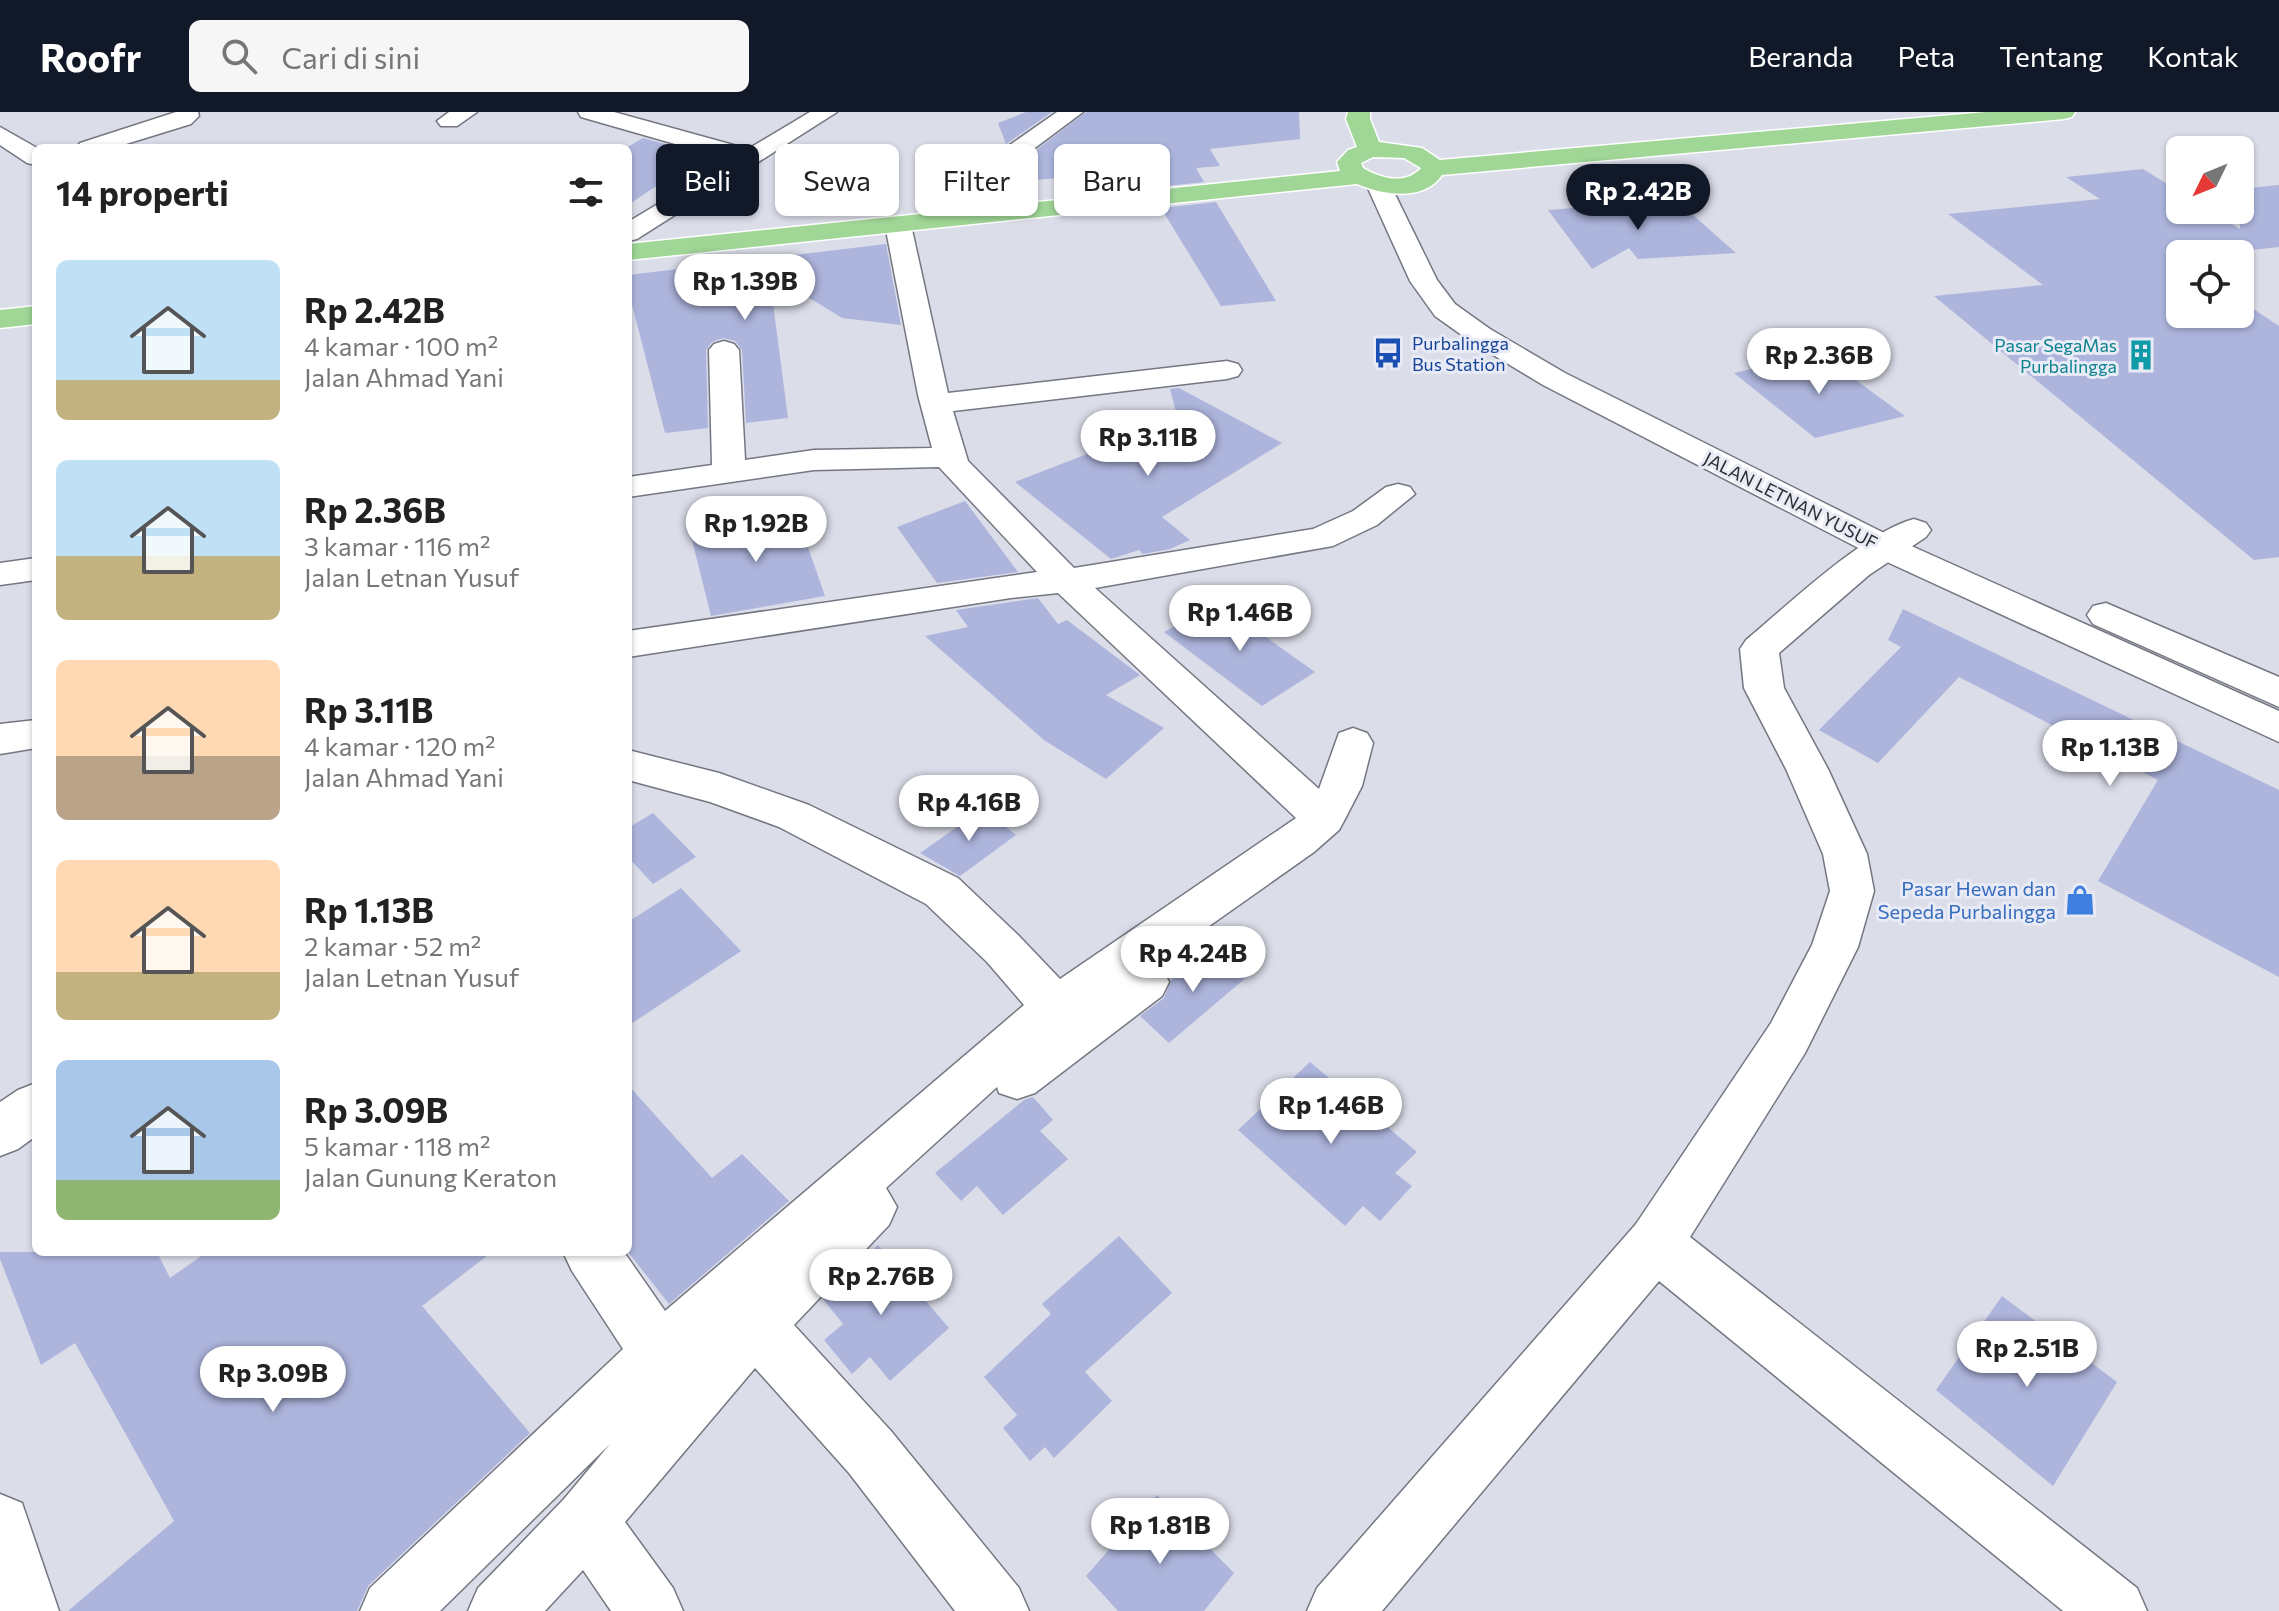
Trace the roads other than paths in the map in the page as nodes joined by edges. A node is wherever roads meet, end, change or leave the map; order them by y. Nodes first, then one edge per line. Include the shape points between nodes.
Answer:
1 (187, 112) edge
2 (589, 112) edge
3 (1072, 112) edge
4 (1359, 112) edge
5 (1911, 112) edge
6 (2064, 112) edge
7 (775, 116) dead end
8 (816, 118) edge
9 (0, 134) edge
10 (101, 144) edge
11 (702, 144) edge
12 (1024, 144) edge
13 (759, 154) edge
14 (32, 155) edge
15 (1426, 162) junction
16 (32, 165) edge
17 (12, 171) dead end
18 (1373, 172) junction
19 (1038, 195) edge
20 (915, 206) edge
21 (657, 216) edge
22 (898, 225) junction
23 (632, 232) edge
24 (632, 234) edge
25 (632, 252) edge
26 (1448, 264) dead end
27 (1469, 293) dead end
28 (32, 295) edge
29 (0, 299) edge
30 (32, 315) edge
31 (0, 319) edge
32 (724, 350) dead end
33 (1227, 370) dead end
34 (936, 404) junction
35 (952, 457) junction
36 (729, 472) junction
37 (632, 486) edge
38 (1398, 494) dead end
39 (1900, 539) junction
40 (32, 570) edge
41 (0, 574) edge
42 (1066, 581) junction
43 (632, 643) edge
44 (2279, 693) edge
45 (2279, 728) edge
46 (32, 735) edge
47 (0, 739) edge
48 (1353, 743) dead end
49 (632, 766) edge
50 (1324, 819) junction
51 (1275, 892) dead end
52 (1056, 1008) junction
53 (32, 1109) edge
54 (0, 1132) edge
55 (1655, 1243) junction
56 (594, 1256) edge
57 (755, 1325) junction
58 (660, 1354) junction
59 (586, 1521) junction
60 (0, 1525) edge
61 (26, 1611) edge
62 (393, 1611) edge
63 (501, 1611) edge
64 (650, 1611) edge
65 (996, 1611) edge
66 (1340, 1611) edge
67 (2114, 1611) edge

1 - 10 street via 183,119
2 - 11 street
3 - 12 street
4 - 18 main road
5 - 15 main road
6 - 15 main road
7 - 8 street
8 - 13 street
9 - 14 street
15 - 18 main road via 1390,149
15 - 18 main road via 1428,179
16 - 17 street
18 - 19 main road
18 - 22 main road
18 - 26 street
18 - 39 street, JALAN LETNAN YUSUF via 1424,281 1445,310 1480,335 1554,379
20 - 24 main road
21 - 23 street
22 - 25 main road
22 - 34 street
27 - 39 street, JALAN LETNAN YUSUF via 1506,324
28 - 29 main road
30 - 31 main road
32 - 36 street
33 - 34 street
34 - 35 street
35 - 36 street via 814,460
35 - 42 street via 953,464
36 - 37 street
38 - 42 street via 1365,518 1321,538
39 - 44 street, JALAN LETNAN YUSUF
39 - 45 street, JALAN LETNAN YUSUF
39 - 55 street via 1845,575 1759,649 1764,688 1845,854 1852,891 1835,947 1788,1038
40 - 41 street
42 - 43 street
42 - 50 street
46 - 47 street
48 - 50 street via 1341,791
49 - 52 street via 794,816 942,891
50 - 52 street
51 - 57 street via 1031,1066 834,1239
52 - 58 street
53 - 54 street
55 - 66 street
55 - 67 street
56 - 58 street
57 - 59 street
57 - 65 street via 870,1452
58 - 62 street
59 - 63 street
59 - 64 street
60 - 61 street

